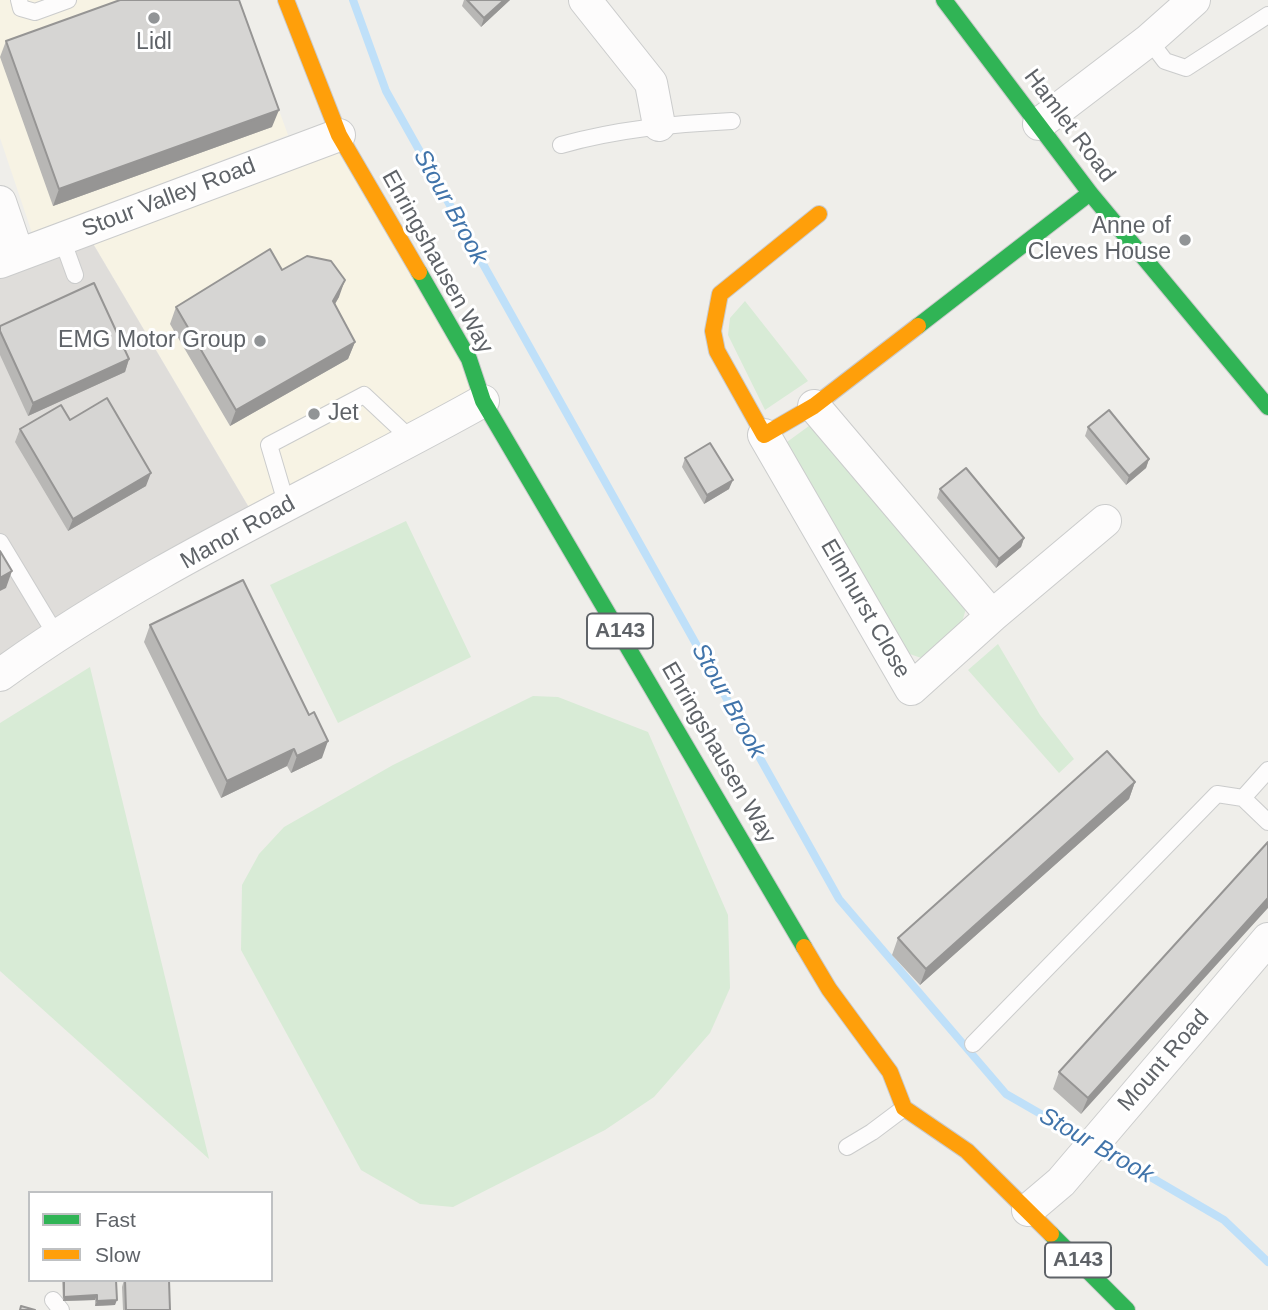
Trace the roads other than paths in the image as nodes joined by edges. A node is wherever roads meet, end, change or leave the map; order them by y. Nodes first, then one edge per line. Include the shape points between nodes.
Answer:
1 (19, 0) edge
2 (68, 0) edge
3 (286, 0) edge
4 (585, 0) edge
5 (944, 0) edge
6 (1194, 0) edge
7 (1268, 15) edge
8 (1149, 40) junction
9 (732, 121) dead end
10 (1039, 124) junction
11 (659, 125) junction
12 (339, 135) junction
13 (561, 145) dead end
14 (1090, 193) junction
15 (0, 202) edge
16 (819, 214) dead end
17 (62, 239) junction
18 (9, 258) edge
19 (75, 275) dead end
20 (483, 401) junction
21 (814, 406) junction
22 (1268, 407) edge
23 (764, 435) junction
24 (412, 440) junction
25 (287, 506) junction
26 (1105, 521) dead end
27 (0, 542) edge
28 (992, 616) junction
29 (56, 635) junction
30 (0, 675) edge
31 (1268, 770) edge
32 (1243, 798) junction
33 (1268, 822) edge
34 (1268, 939) edge
35 (973, 1044) dead end
36 (904, 1108) junction
37 (847, 1147) dead end
38 (1028, 1210) junction
39 (1127, 1310) edge

1 - 2 lane via 21,8 35,12
3 - 12 main road, Ehringshausen Way / A143
4 - 11 street via 651,83
5 - 10 main road, Hamlet Road
6 - 8 street
7 - 8 lane via 1186,68 1165,61
8 - 10 street
9 - 11 lane
10 - 14 main road, Hamlet Road
11 - 13 lane
12 - 17 street, Stour Valley Road
12 - 20 main road, Ehringshausen Way / A143 via 468,359
14 - 21 main road
14 - 22 main road, Hamlet Road
15 - 18 street
16 - 23 main road, Elmhurst Close via 720,294 713,331 717,351
17 - 18 street, Stour Valley Road
17 - 19 lane
20 - 24 street, Manor Road
20 - 36 main road, Ehringshausen Way / A143 via 829,989 890,1072
21 - 23 main road
21 - 28 street
23 - 28 street, Elmhurst Close via 911,689
24 - 25 street, Manor Road
24 - 25 lane via 364,395 269,445
25 - 29 street, Manor Road
26 - 28 street, Elmhurst Close
27 - 29 lane
29 - 30 street, Manor Road
31 - 32 lane
32 - 33 lane
32 - 35 lane via 1217,794
34 - 38 street, Mount Road via 1069,1173
36 - 37 lane
36 - 38 main road, A143 via 967,1151
38 - 39 main road, A143

